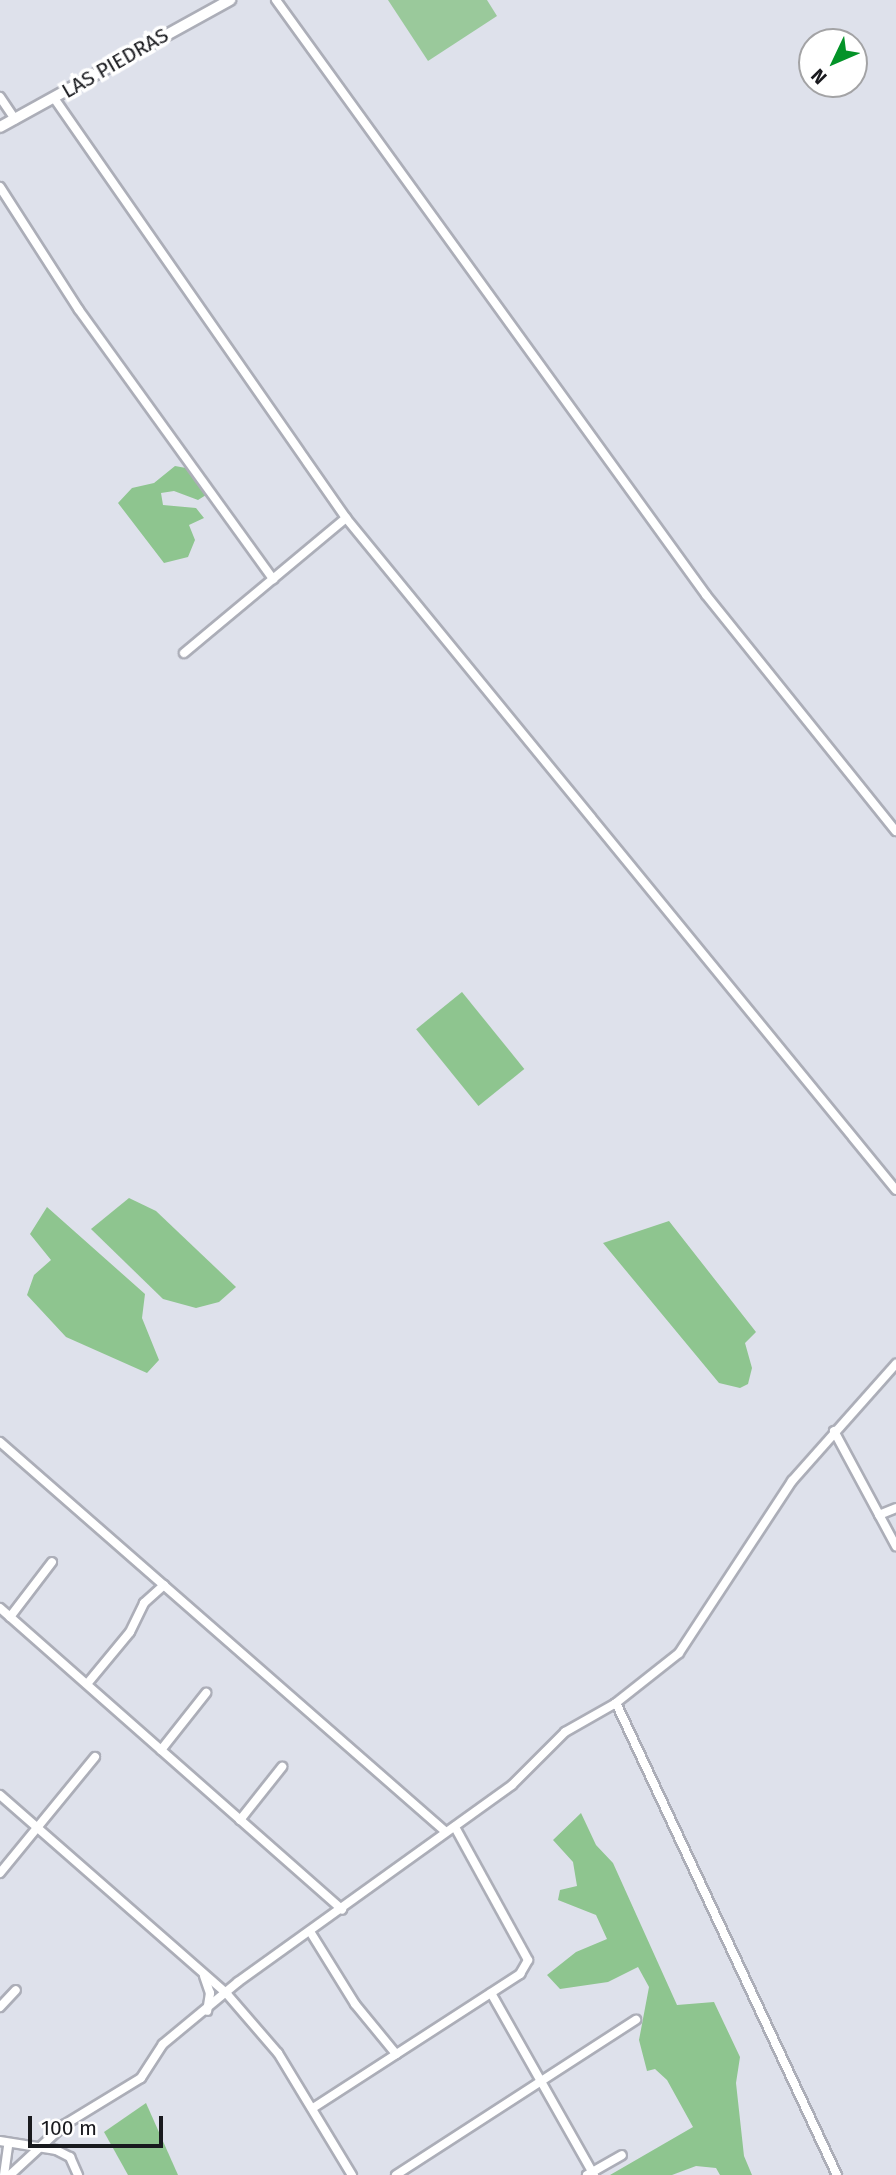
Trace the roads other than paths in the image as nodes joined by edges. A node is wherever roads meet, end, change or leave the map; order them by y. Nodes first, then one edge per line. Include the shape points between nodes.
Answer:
1 (230, 0) edge
2 (276, 0) edge
3 (0, 97) edge
4 (54, 98) junction
5 (15, 119) junction
6 (0, 127) edge
7 (0, 187) edge
8 (346, 518) junction
9 (273, 579) junction
10 (184, 653) dead end
11 (896, 831) edge
12 (896, 1191) edge
13 (896, 1364) edge
14 (834, 1431) junction
15 (0, 1442) edge
16 (896, 1508) edge
17 (879, 1515) junction
18 (896, 1546) edge
19 (52, 1562) dead end
20 (164, 1585) junction
21 (0, 1608) edge
22 (10, 1617) junction
23 (87, 1684) junction
24 (206, 1693) dead end
25 (616, 1703) junction
26 (161, 1750) junction
27 (95, 1757) dead end
28 (282, 1767) dead end
29 (0, 1795) edge
30 (240, 1820) junction
31 (36, 1826) junction
32 (455, 1827) junction
33 (446, 1832) junction
34 (0, 1873) edge
35 (342, 1909) junction
36 (311, 1933) junction
37 (203, 1973) junction
38 (16, 1990) dead end
39 (491, 1993) junction
40 (226, 1994) junction
41 (0, 2007) edge
42 (206, 2012) junction
43 (636, 2020) dead end
44 (396, 2054) junction
45 (541, 2081) junction
46 (313, 2108) junction
47 (0, 2141) edge
48 (8, 2146) junction
49 (42, 2148) junction
50 (622, 2155) dead end
51 (591, 2174) edge
52 (4, 2175) edge
53 (10, 2175) edge
54 (78, 2175) edge
55 (352, 2175) edge
56 (396, 2175) edge
57 (837, 2175) edge

1 - 4 street, LAS PIEDRAS
2 - 11 street via 690,574
3 - 5 street
4 - 5 street, LAS PIEDRAS
4 - 8 street
5 - 6 street, LAS PIEDRAS
7 - 9 street via 79,310
8 - 9 street
8 - 12 street
9 - 10 street
13 - 14 street
14 - 17 street
14 - 25 street via 742,1550 730,1580 679,1653
15 - 20 street
16 - 17 street
17 - 18 street
19 - 22 street
20 - 23 street via 144,1603 130,1632
20 - 33 street
21 - 22 street
22 - 23 street
23 - 26 street
24 - 26 street
25 - 32 street via 565,1732 512,1785
25 - 57 street
26 - 30 street
27 - 31 street
28 - 30 street
29 - 31 street
30 - 35 street
31 - 34 street
31 - 37 street
32 - 33 street
32 - 39 street via 528,1960 520,1974
33 - 35 street
35 - 36 street
36 - 40 street
36 - 44 street via 355,2004
37 - 40 street
37 - 42 street via 210,1993
38 - 41 street
39 - 44 street
39 - 45 street
40 - 42 street
40 - 46 street via 278,2053
42 - 49 street via 163,2044 141,2078 64,2125
43 - 45 street
44 - 46 street
45 - 51 street
45 - 56 street
46 - 55 street
47 - 48 street
48 - 49 street
48 - 52 street
49 - 53 street
49 - 54 street via 70,2157
50 - 51 street

